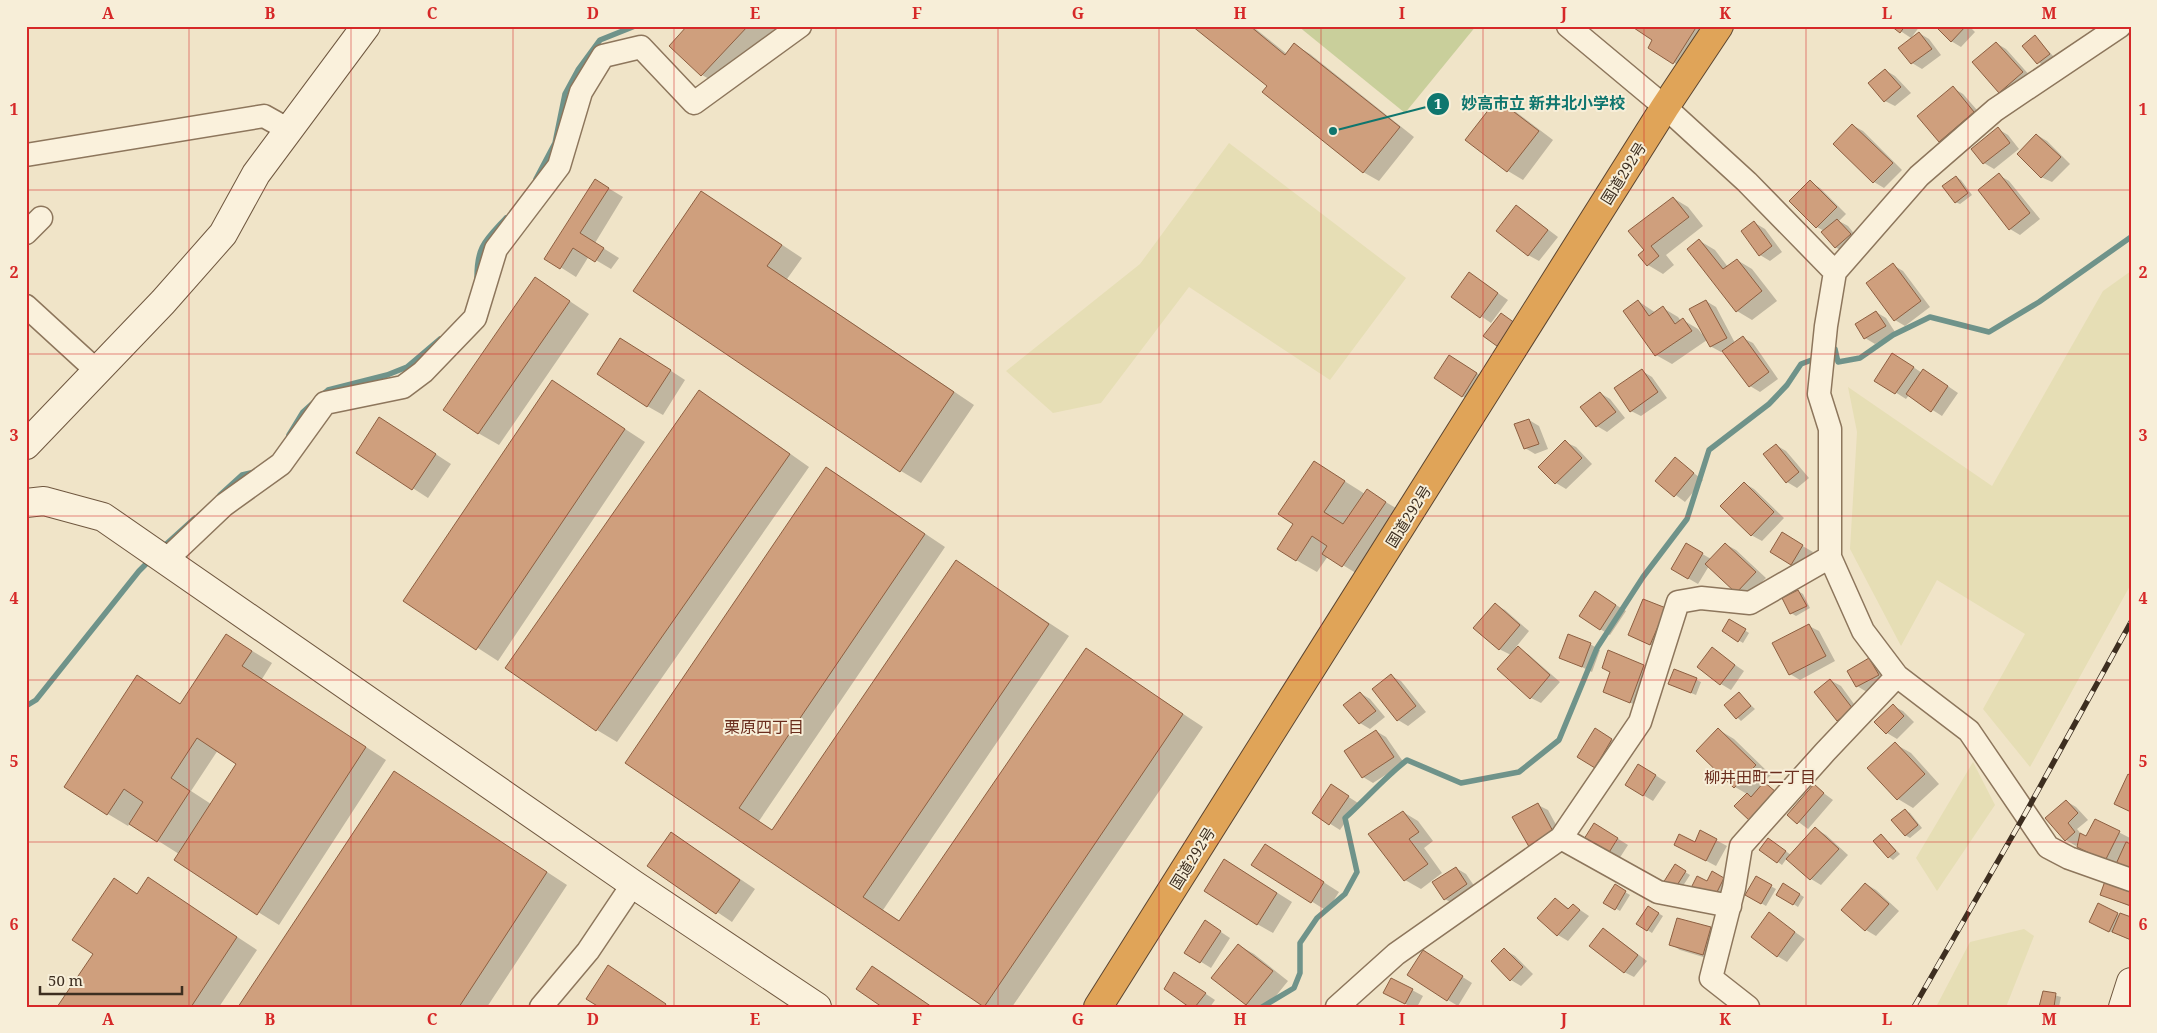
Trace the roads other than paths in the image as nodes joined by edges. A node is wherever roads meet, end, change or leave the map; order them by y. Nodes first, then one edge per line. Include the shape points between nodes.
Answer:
1 (366, 26) edge
2 (800, 26) edge
3 (1568, 26) edge
4 (1719, 26) edge
5 (2120, 26) edge
6 (1665, 107) junction
7 (289, 130) junction
8 (26, 155) edge
9 (1835, 272) junction
10 (26, 306) edge
11 (97, 371) junction
12 (26, 445) edge
13 (26, 503) edge
14 (1830, 557) junction
15 (166, 560) junction
16 (1897, 676) junction
17 (1561, 838) junction
18 (2131, 880) edge
19 (633, 884) junction
20 (1730, 906) junction
21 (2131, 982) edge
22 (541, 1007) edge
23 (817, 1007) edge
24 (1098, 1007) edge
25 (1337, 1007) edge
26 (1748, 1007) edge
27 (2123, 1007) edge

1 - 7 street
2 - 15 street via 694,103 641,47 603,56 581,92 559,166 496,249 475,318 423,372 403,387 326,402 281,464 224,505
3 - 6 street
4 - 6 highway, 国道292号
5 - 9 street via 1995,110 1919,176
6 - 9 street via 1747,182
6 - 24 highway, 国道292号
7 - 8 street via 264,116
7 - 11 street via 256,174 223,234
9 - 14 street via 1819,394 1830,429
10 - 11 street
11 - 12 street
13 - 15 street via 44,501 103,517
14 - 16 street via 1863,632
14 - 17 street via 1750,603 1701,598 1678,602 1640,722
15 - 19 street
16 - 18 street via 1969,731 2048,847
16 - 20 street via 1741,846
17 - 20 street via 1658,892
17 - 25 street via 1396,954
19 - 22 street via 588,951
19 - 23 street
20 - 26 street via 1711,978
21 - 27 street

